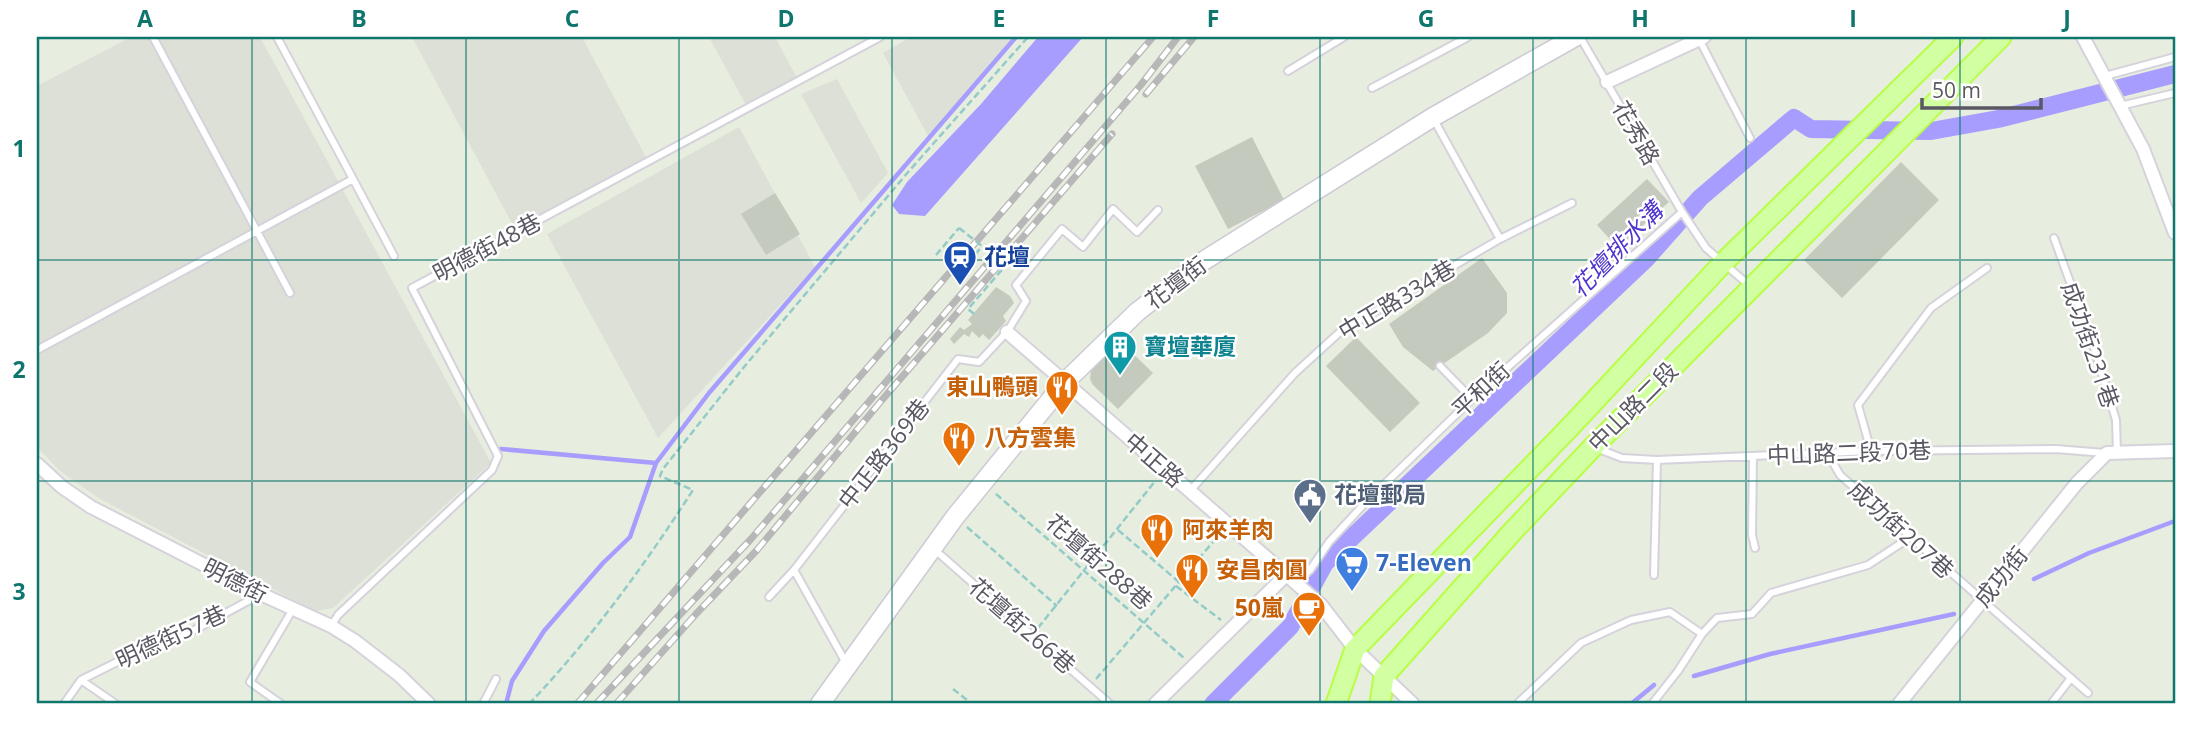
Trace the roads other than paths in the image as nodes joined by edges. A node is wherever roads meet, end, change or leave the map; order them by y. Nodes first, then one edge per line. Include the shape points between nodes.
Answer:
1 (153, 37) edge
2 (277, 37) edge
3 (880, 37) edge
4 (1344, 37) edge
5 (1468, 37) edge
6 (1577, 37) edge
7 (1953, 37) edge
8 (2001, 37) edge
9 (2083, 37) edge
10 (1702, 38) edge
11 (2175, 57) edge
12 (1287, 71) dead end
13 (2105, 76) junction
14 (1607, 82) junction
15 (1372, 88) dead end
16 (2175, 93) edge
17 (2120, 106) junction
18 (1433, 117) junction
19 (1750, 138) dead end
20 (353, 179) junction
21 (1572, 203) dead end
22 (1158, 210) dead end
23 (1682, 212) junction
24 (2173, 216) edge
25 (257, 231) junction
26 (2175, 233) edge
27 (2054, 238) dead end
28 (1500, 239) junction
29 (394, 256) dead end
30 (1723, 263) junction
31 (1987, 268) dead end
32 (1751, 287) junction
33 (290, 293) dead end
34 (1007, 332) junction
35 (37, 350) edge
36 (1440, 366) dead end
37 (1065, 382) junction
38 (1472, 399) junction
39 (1593, 447) junction
40 (1871, 451) junction
41 (2175, 451) edge
42 (2112, 453) junction
43 (1828, 454) junction
44 (1753, 457) junction
45 (1657, 460) junction
46 (37, 464) edge
47 (1190, 491) junction
48 (1909, 538) junction
49 (933, 548) junction
50 (1755, 548) dead end
51 (794, 570) junction
52 (1654, 575) dead end
53 (1294, 582) junction
54 (261, 594) junction
55 (769, 597) dead end
56 (1982, 600) junction
57 (293, 609) junction
58 (331, 626) junction
59 (1702, 634) junction
60 (1355, 649) junction
61 (847, 665) junction
62 (1384, 676) junction
63 (2071, 678) junction
64 (496, 679) dead end
65 (80, 680) junction
66 (2088, 693) dead end
67 (64, 704) edge
68 (116, 704) edge
69 (281, 704) edge
70 (429, 704) edge
71 (482, 704) edge
72 (820, 704) edge
73 (1110, 704) edge
74 (1155, 704) edge
75 (1336, 704) edge
76 (1380, 704) edge
77 (1413, 704) edge
78 (1517, 704) edge
79 (1651, 704) edge
80 (1899, 704) edge
81 (2051, 704) edge

1 - 25 lane
2 - 20 lane
3 - 58 lane, 明德街48巷 via 412,288 498,456 492,470 338,614
4 - 12 lane
5 - 15 lane
6 - 14 lane, 花秀路
6 - 18 street, 花壇街
7 - 30 main road, 中山路二段
8 - 32 main road, 中山路二段
9 - 13 street
10 - 14 street
10 - 19 lane
11 - 13 lane
13 - 17 street
14 - 23 lane, 花秀路
16 - 17 lane
17 - 24 street
18 - 28 lane
18 - 37 street, 花壇街 via 1197,265 1137,312
20 - 25 lane
20 - 29 lane
21 - 28 lane, 中正路334巷
22 - 34 lane via 1137,232 1113,209 1083,247 1062,229 1016,285 1026,302
23 - 30 lane, 花秀路
23 - 38 lane, 平和街
24 - 26 street
25 - 33 lane
25 - 35 lane
27 - 42 lane, 成功街231巷 via 2116,420
28 - 47 lane, 中正路334巷 via 1341,331 1295,373
30 - 32 lane, 花秀路
30 - 60 main road, 中山路二段
31 - 40 lane via 1931,308 1858,405
32 - 39 main road, 中山路二段
34 - 37 street, 中正路
34 - 51 lane, 中正路369巷 via 979,362 958,359
36 - 38 lane
37 - 47 street, 中正路
37 - 49 street, 花壇街
38 - 53 lane, 平和街 via 1366,502 1310,570
39 - 45 lane, 中山路二段70巷 via 1622,458
39 - 62 main road, 中山路二段
40 - 42 lane, 中山路二段70巷 via 2056,449
40 - 43 lane, 中山路二段70巷
41 - 42 street
42 - 56 street, 成功街 via 2077,484
43 - 44 lane, 中山路二段70巷
43 - 48 lane, 成功街207巷 via 1840,475
44 - 45 lane, 中山路二段70巷
44 - 50 lane
45 - 52 lane
46 - 54 street, 明德街 via 91,507
47 - 53 street, 中正路
48 - 56 lane, 成功街207巷
48 - 59 lane via 1868,565 1771,593 1752,614 1717,618
49 - 61 street, 花壇街
49 - 73 lane, 花壇街266巷
51 - 55 lane, 中正路369巷
51 - 61 lane
53 - 60 street, 中正路 via 1321,605
53 - 74 street, 平和街 via 1232,628
54 - 57 street, 明德街
54 - 65 lane, 明德街57巷 via 176,640
56 - 63 lane, 成功街207巷
56 - 80 street, 成功街
57 - 58 street, 明德街
57 - 69 lane via 250,682
58 - 70 street, 明德街 via 378,657
59 - 78 lane via 1670,612 1631,620 1581,643
59 - 79 lane
60 - 62 street
60 - 75 main road
61 - 72 street, 花壇街
62 - 76 main road
62 - 77 street
63 - 66 lane, 成功街207巷
63 - 81 lane
64 - 71 lane
65 - 67 lane
65 - 68 lane

